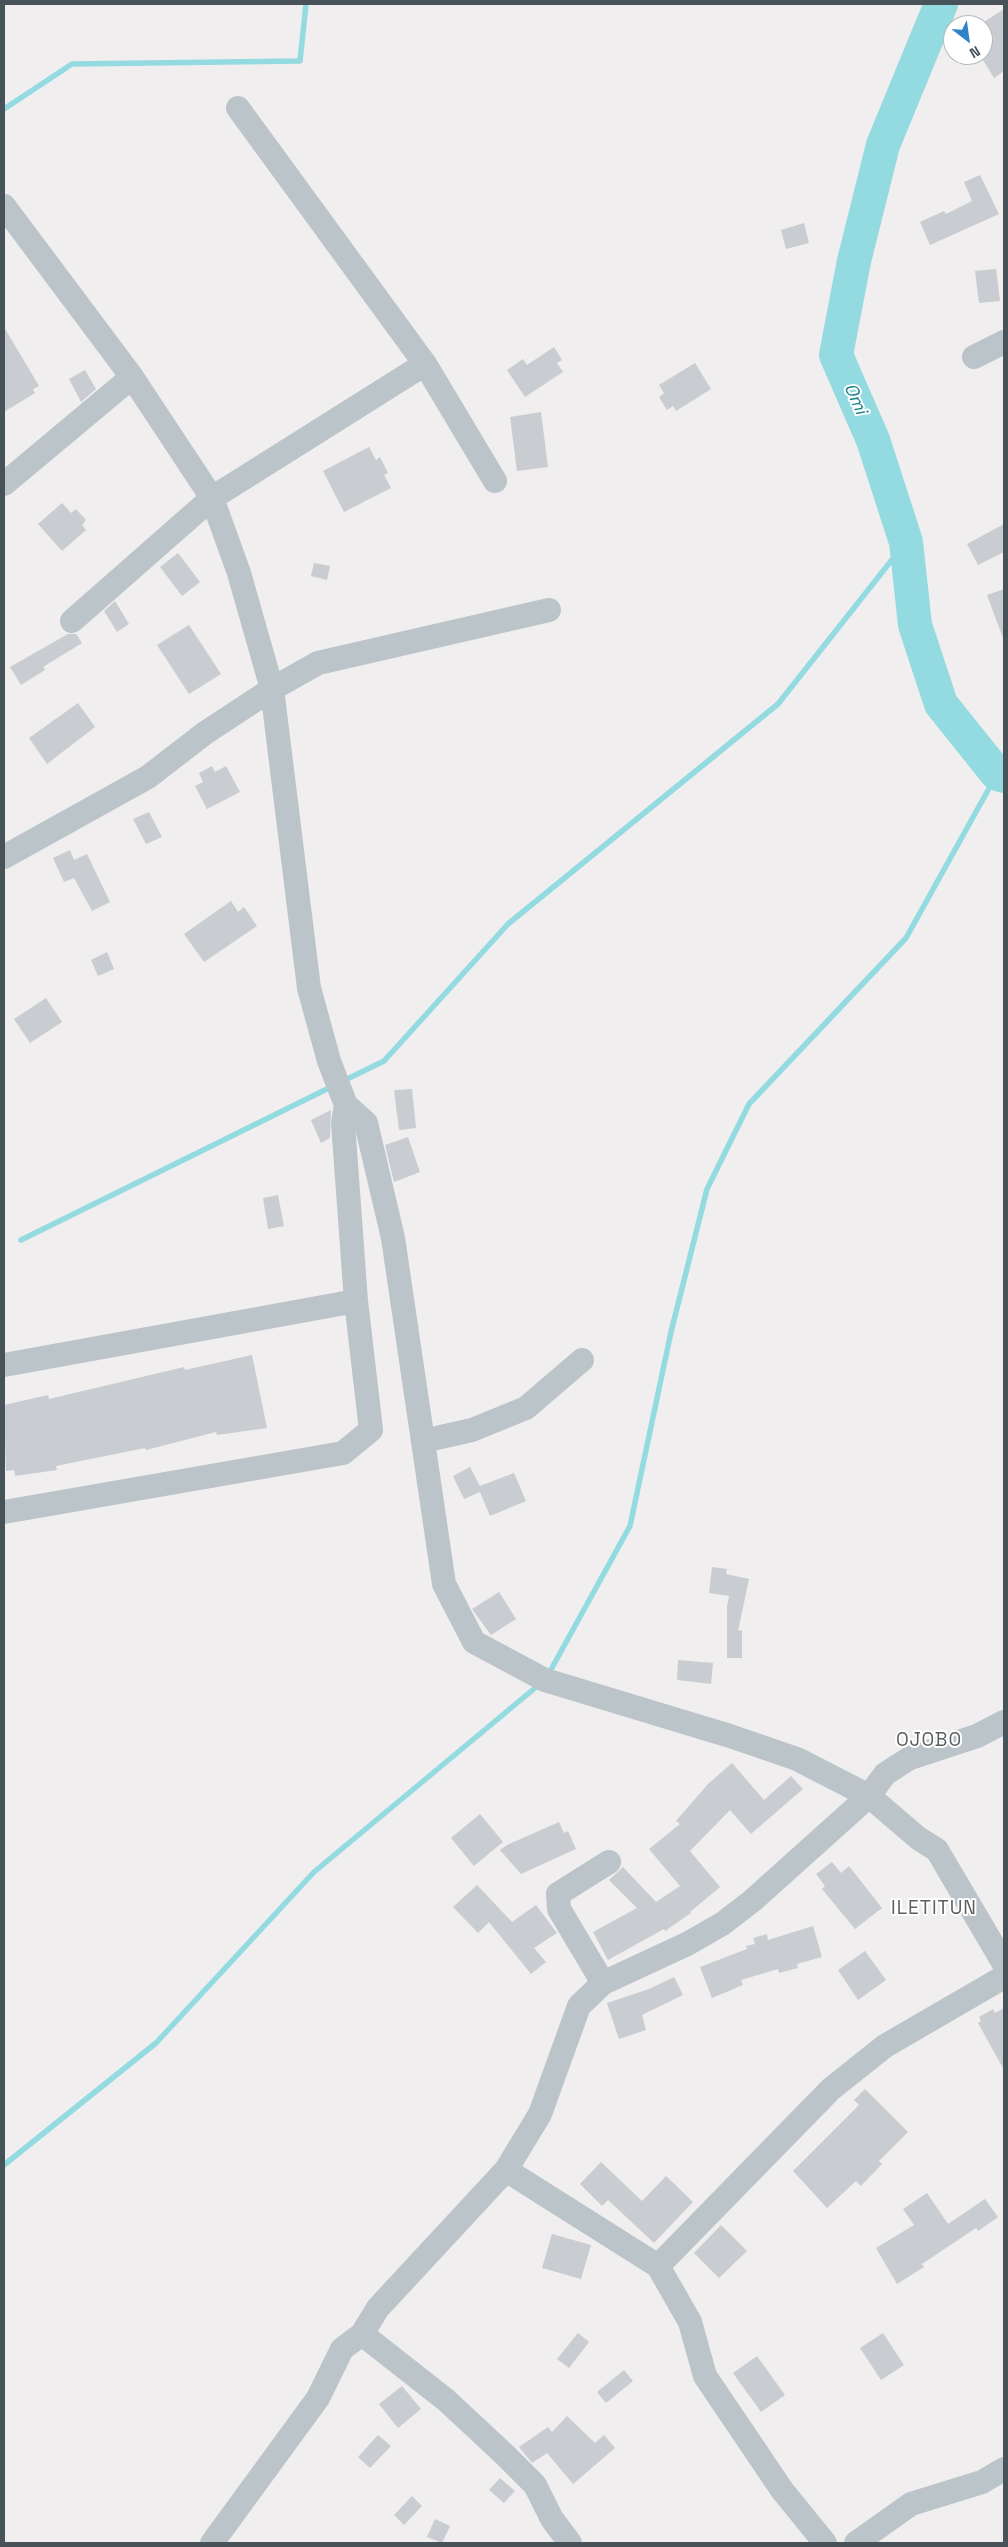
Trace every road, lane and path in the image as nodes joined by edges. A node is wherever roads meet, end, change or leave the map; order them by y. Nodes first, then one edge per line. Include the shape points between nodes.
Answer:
1 (238, 108) dead end
2 (4, 206) edge
3 (1004, 342) edge
4 (974, 357) dead end
5 (425, 364) junction
6 (132, 377) junction
7 (495, 481) dead end
8 (4, 484) edge
9 (212, 498) junction
10 (549, 610) dead end
11 (72, 621) dead end
12 (272, 689) junction
13 (4, 856) edge
14 (342, 1097) junction
15 (356, 1301) junction
16 (582, 1360) dead end
17 (4, 1365) edge
18 (423, 1441) junction
19 (4, 1512) edge
20 (1004, 1722) edge
21 (869, 1796) junction
22 (609, 1862) dead end
23 (1004, 1964) edge
24 (1004, 1977) edge
25 (603, 1983) junction
26 (506, 2170) junction
27 (658, 2266) junction
28 (362, 2334) junction
29 (1004, 2469) edge
30 (212, 2543) edge
31 (570, 2543) edge
32 (825, 2543) edge
33 (856, 2543) edge

1 - 5 street
2 - 6 street
3 - 4 street
5 - 7 street
5 - 9 street
6 - 8 street
6 - 9 street
9 - 11 street
9 - 12 street via 239,573
10 - 12 street via 318,663
12 - 13 street via 205,733 148,777
12 - 14 street via 309,988 328,1061
14 - 15 street
14 - 18 street via 366,1123 371,1140 393,1238
15 - 17 street
15 - 19 street via 371,1430 343,1453
16 - 18 street via 526,1408 472,1430
18 - 21 street via 444,1584 474,1642 545,1680 797,1759
20 - 21 street via 977,1736 910,1758 885,1774
21 - 23 street via 937,1850
21 - 25 street via 722,1924
22 - 25 street via 558,1894 559,1909
24 - 27 street via 885,2046 831,2089
25 - 26 street via 579,2006 540,2114
26 - 27 street
26 - 28 street via 378,2308
27 - 32 street via 690,2322 705,2376 782,2490
28 - 30 street via 342,2349 318,2398
28 - 31 street via 446,2400 535,2485 552,2519
29 - 33 street via 982,2482 911,2504

